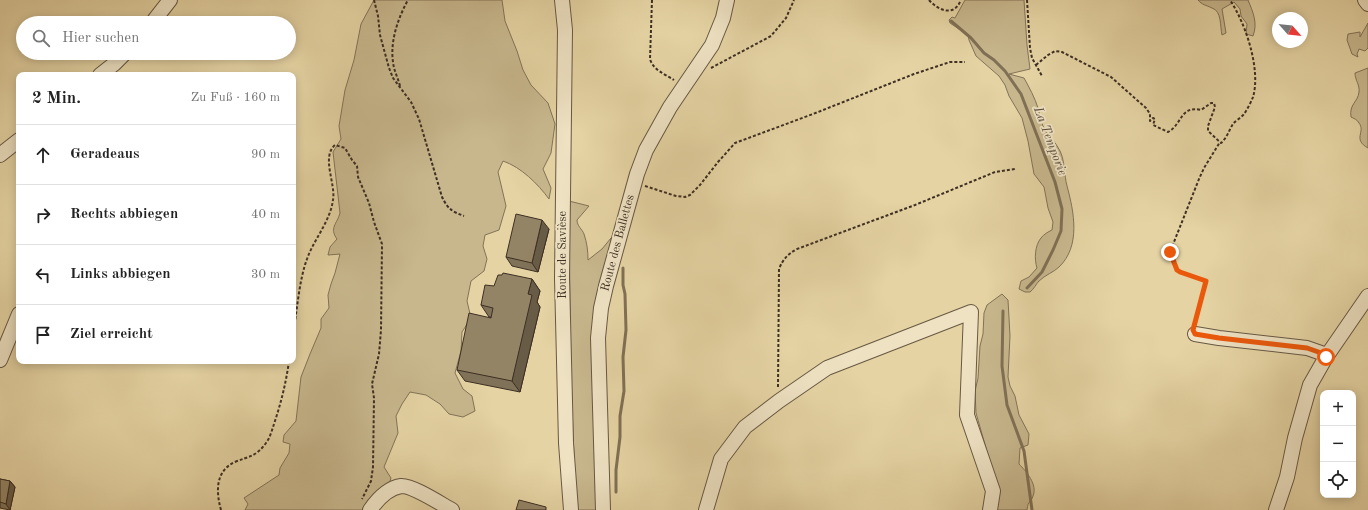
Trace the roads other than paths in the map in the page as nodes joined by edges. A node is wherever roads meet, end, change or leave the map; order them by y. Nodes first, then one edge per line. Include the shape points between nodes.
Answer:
1 (170, 0) edge
2 (562, 0) edge
3 (727, 0) edge
4 (1365, 0) edge
5 (1368, 4) edge
6 (157, 16) edge
7 (118, 60) edge
8 (104, 72) edge
9 (16, 142) edge
10 (0, 155) edge
11 (1368, 296) edge
12 (16, 321) edge
13 (1195, 334) road end
14 (1327, 355) junction
15 (0, 360) edge
16 (365, 506) edge
17 (452, 510) edge
18 (571, 510) edge
19 (603, 510) edge
20 (706, 510) edge
21 (990, 510) edge
22 (1276, 510) edge

1 - 6 street
2 - 18 street, Route de Savièse via 565,30 562,278 566,443
3 - 19 street, Route des Ballettes via 712,45 666,113 641,161 606,286 599,323 598,356
4 - 5 street
7 - 8 street
9 - 10 street
11 - 14 street
12 - 15 street
13 - 14 street via 1307,348
14 - 22 street via 1310,385
16 - 17 street via 402,486 422,493
20 - 21 street via 721,460 745,427 778,402 827,368 971,312 967,415 993,492

